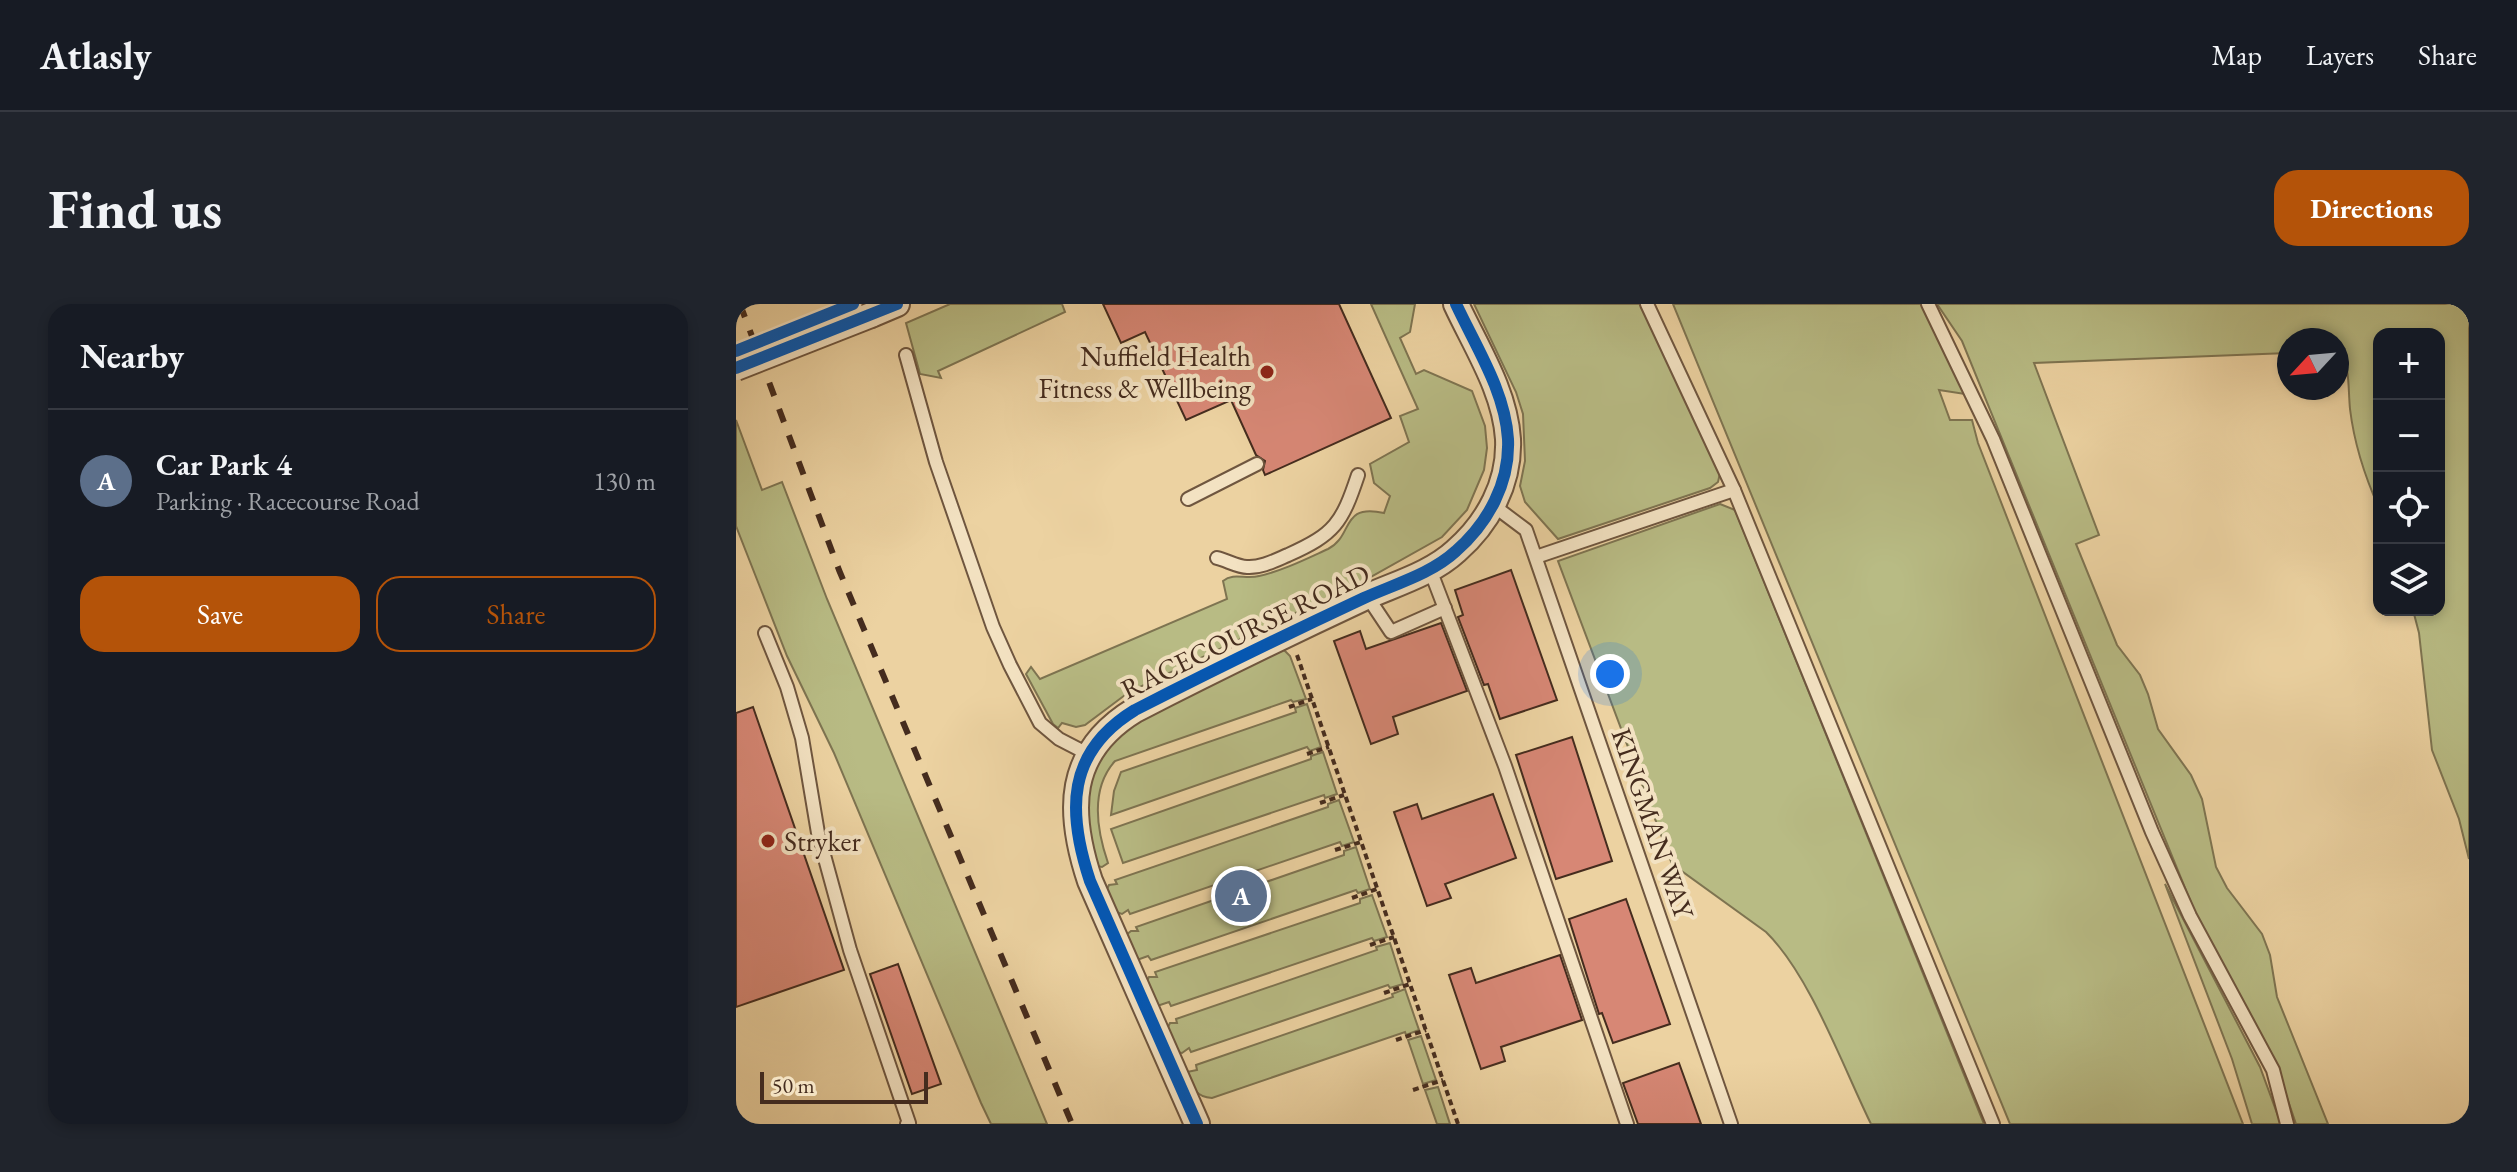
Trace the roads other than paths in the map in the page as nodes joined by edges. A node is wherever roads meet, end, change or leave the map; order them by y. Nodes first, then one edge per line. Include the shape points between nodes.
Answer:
1 (897, 304) edge
2 (1456, 304) edge
3 (1647, 304) edge
4 (1928, 304) edge
5 (906, 355) dead end
6 (736, 368) edge
7 (1257, 464) dead end
8 (1358, 475) dead end
9 (1734, 490) junction
10 (1188, 499) dead end
11 (1494, 506) junction
12 (1536, 557) junction
13 (1217, 558) dead end
14 (1427, 570) junction
15 (1367, 596) junction
16 (1445, 608) junction
17 (765, 633) dead end
18 (1088, 754) junction
19 (907, 1124) edge
20 (1197, 1124) edge
21 (1627, 1124) edge
22 (1731, 1124) edge
23 (1993, 1124) edge
24 (2287, 1124) edge

1 - 6 street, bridge
2 - 11 street, RACECOURSE ROAD via 1505,416 1505,470
3 - 9 lane
4 - 24 lane via 1993,439 2152,832 2190,916 2273,1070
5 - 18 lane via 936,462 1010,665 1040,723
7 - 10 lane
8 - 13 lane via 1349,504 1331,532 1318,541 1245,568
9 - 12 lane
9 - 23 lane
11 - 12 lane, KINGMAN WAY via 1526,530
11 - 14 street, RACECOURSE ROAD via 1456,551
12 - 22 lane, KINGMAN WAY
14 - 15 street, RACECOURSE ROAD
14 - 16 lane
15 - 16 lane via 1391,632
15 - 18 street, RACECOURSE ROAD via 1135,710 1118,720
16 - 21 lane via 1505,766
17 - 19 lane via 802,738 818,833 850,950
18 - 20 street, RACECOURSE ROAD via 1075,805 1082,856

